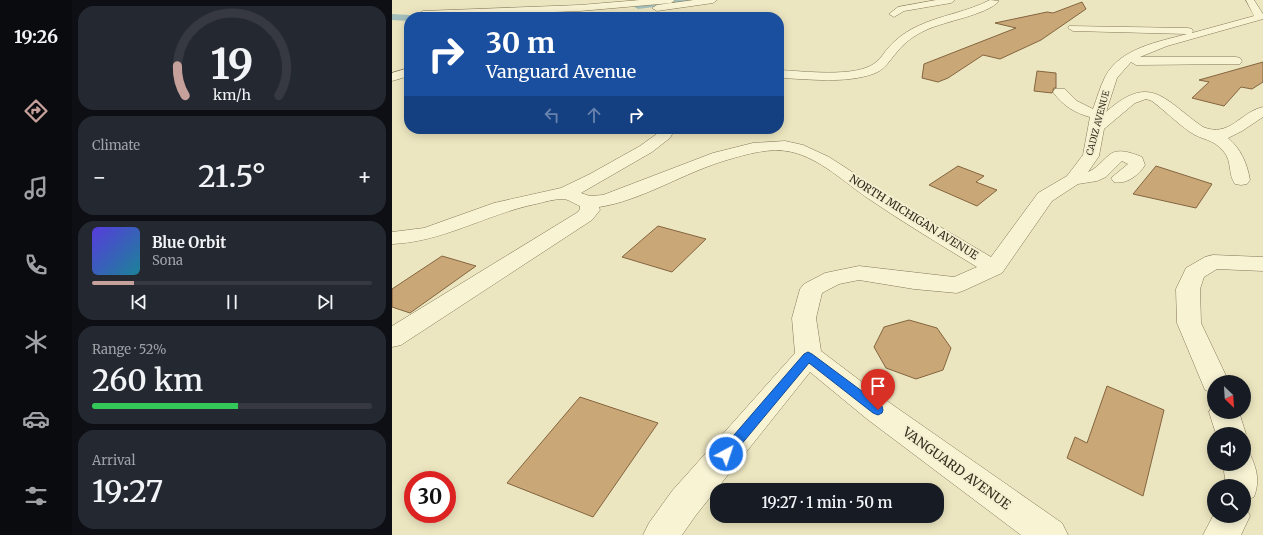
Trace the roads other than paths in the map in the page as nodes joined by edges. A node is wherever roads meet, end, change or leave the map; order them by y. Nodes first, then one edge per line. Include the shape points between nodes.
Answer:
1 (671, 0) edge
2 (713, 0) edge
3 (951, 0) edge
4 (994, 0) edge
5 (1250, 0) edge
6 (697, 3) junction
7 (475, 12) edge
8 (637, 12) dead end
9 (706, 12) dead end
10 (894, 14) dead end
11 (1261, 17) edge
12 (1073, 28) dead end
13 (1208, 33) junction
14 (1124, 61) junction
15 (1236, 61) dead end
16 (404, 73) edge
17 (784, 74) edge
18 (392, 77) edge
19 (1060, 92) dead end
20 (1263, 111) edge
21 (1098, 121) junction
22 (1263, 121) edge
23 (1242, 124) junction
24 (665, 134) edge
25 (1215, 136) junction
26 (1120, 178) dead end
27 (1072, 180) junction
28 (1241, 180) dead end
29 (566, 193) junction
30 (589, 202) junction
31 (392, 238) edge
32 (1263, 264) edge
33 (994, 268) junction
34 (392, 338) edge
35 (808, 356) junction
36 (1212, 375) edge
37 (1229, 523) edge
38 (661, 535) edge
39 (1050, 535) edge
40 (1221, 535) edge

1 - 7 street via 580,8
2 - 6 street
3 - 10 street via 901,9
4 - 17 street via 981,9 925,27 909,35 896,45 878,67 867,72 831,75
5 - 11 street, CADIZ AVENUE
6 - 8 street
6 - 9 street
11 - 13 street, CADIZ AVENUE
12 - 13 street
13 - 14 street, CADIZ AVENUE via 1163,44
14 - 15 street
14 - 21 street, CADIZ AVENUE via 1111,77
16 - 18 street
19 - 21 street via 1068,102
20 - 23 street
21 - 25 street via 1137,96 1148,96 1165,104 1195,131
21 - 27 street, CADIZ AVENUE via 1090,156
22 - 23 street
23 - 25 street via 1230,132
24 - 29 street via 646,149
25 - 28 street via 1233,151 1239,165
26 - 27 street via 1137,165 1136,161 1121,156 1114,158 1102,173
27 - 33 street, CADIZ AVENUE via 1045,197
29 - 30 street
29 - 31 street via 534,198 492,210 414,238
30 - 33 street, NORTH MICHIGAN AVENUE via 625,194 697,164 750,149 784,146 800,148 845,173
30 - 34 street via 590,210 585,216
32 - 36 street via 1213,262 1194,273 1188,289 1189,323
33 - 35 street, NORTH MICHIGAN AVENUE via 957,286 859,273 833,278 812,289 804,318
35 - 38 street via 684,503
35 - 39 street, VANGUARD AVENUE
37 - 40 street

